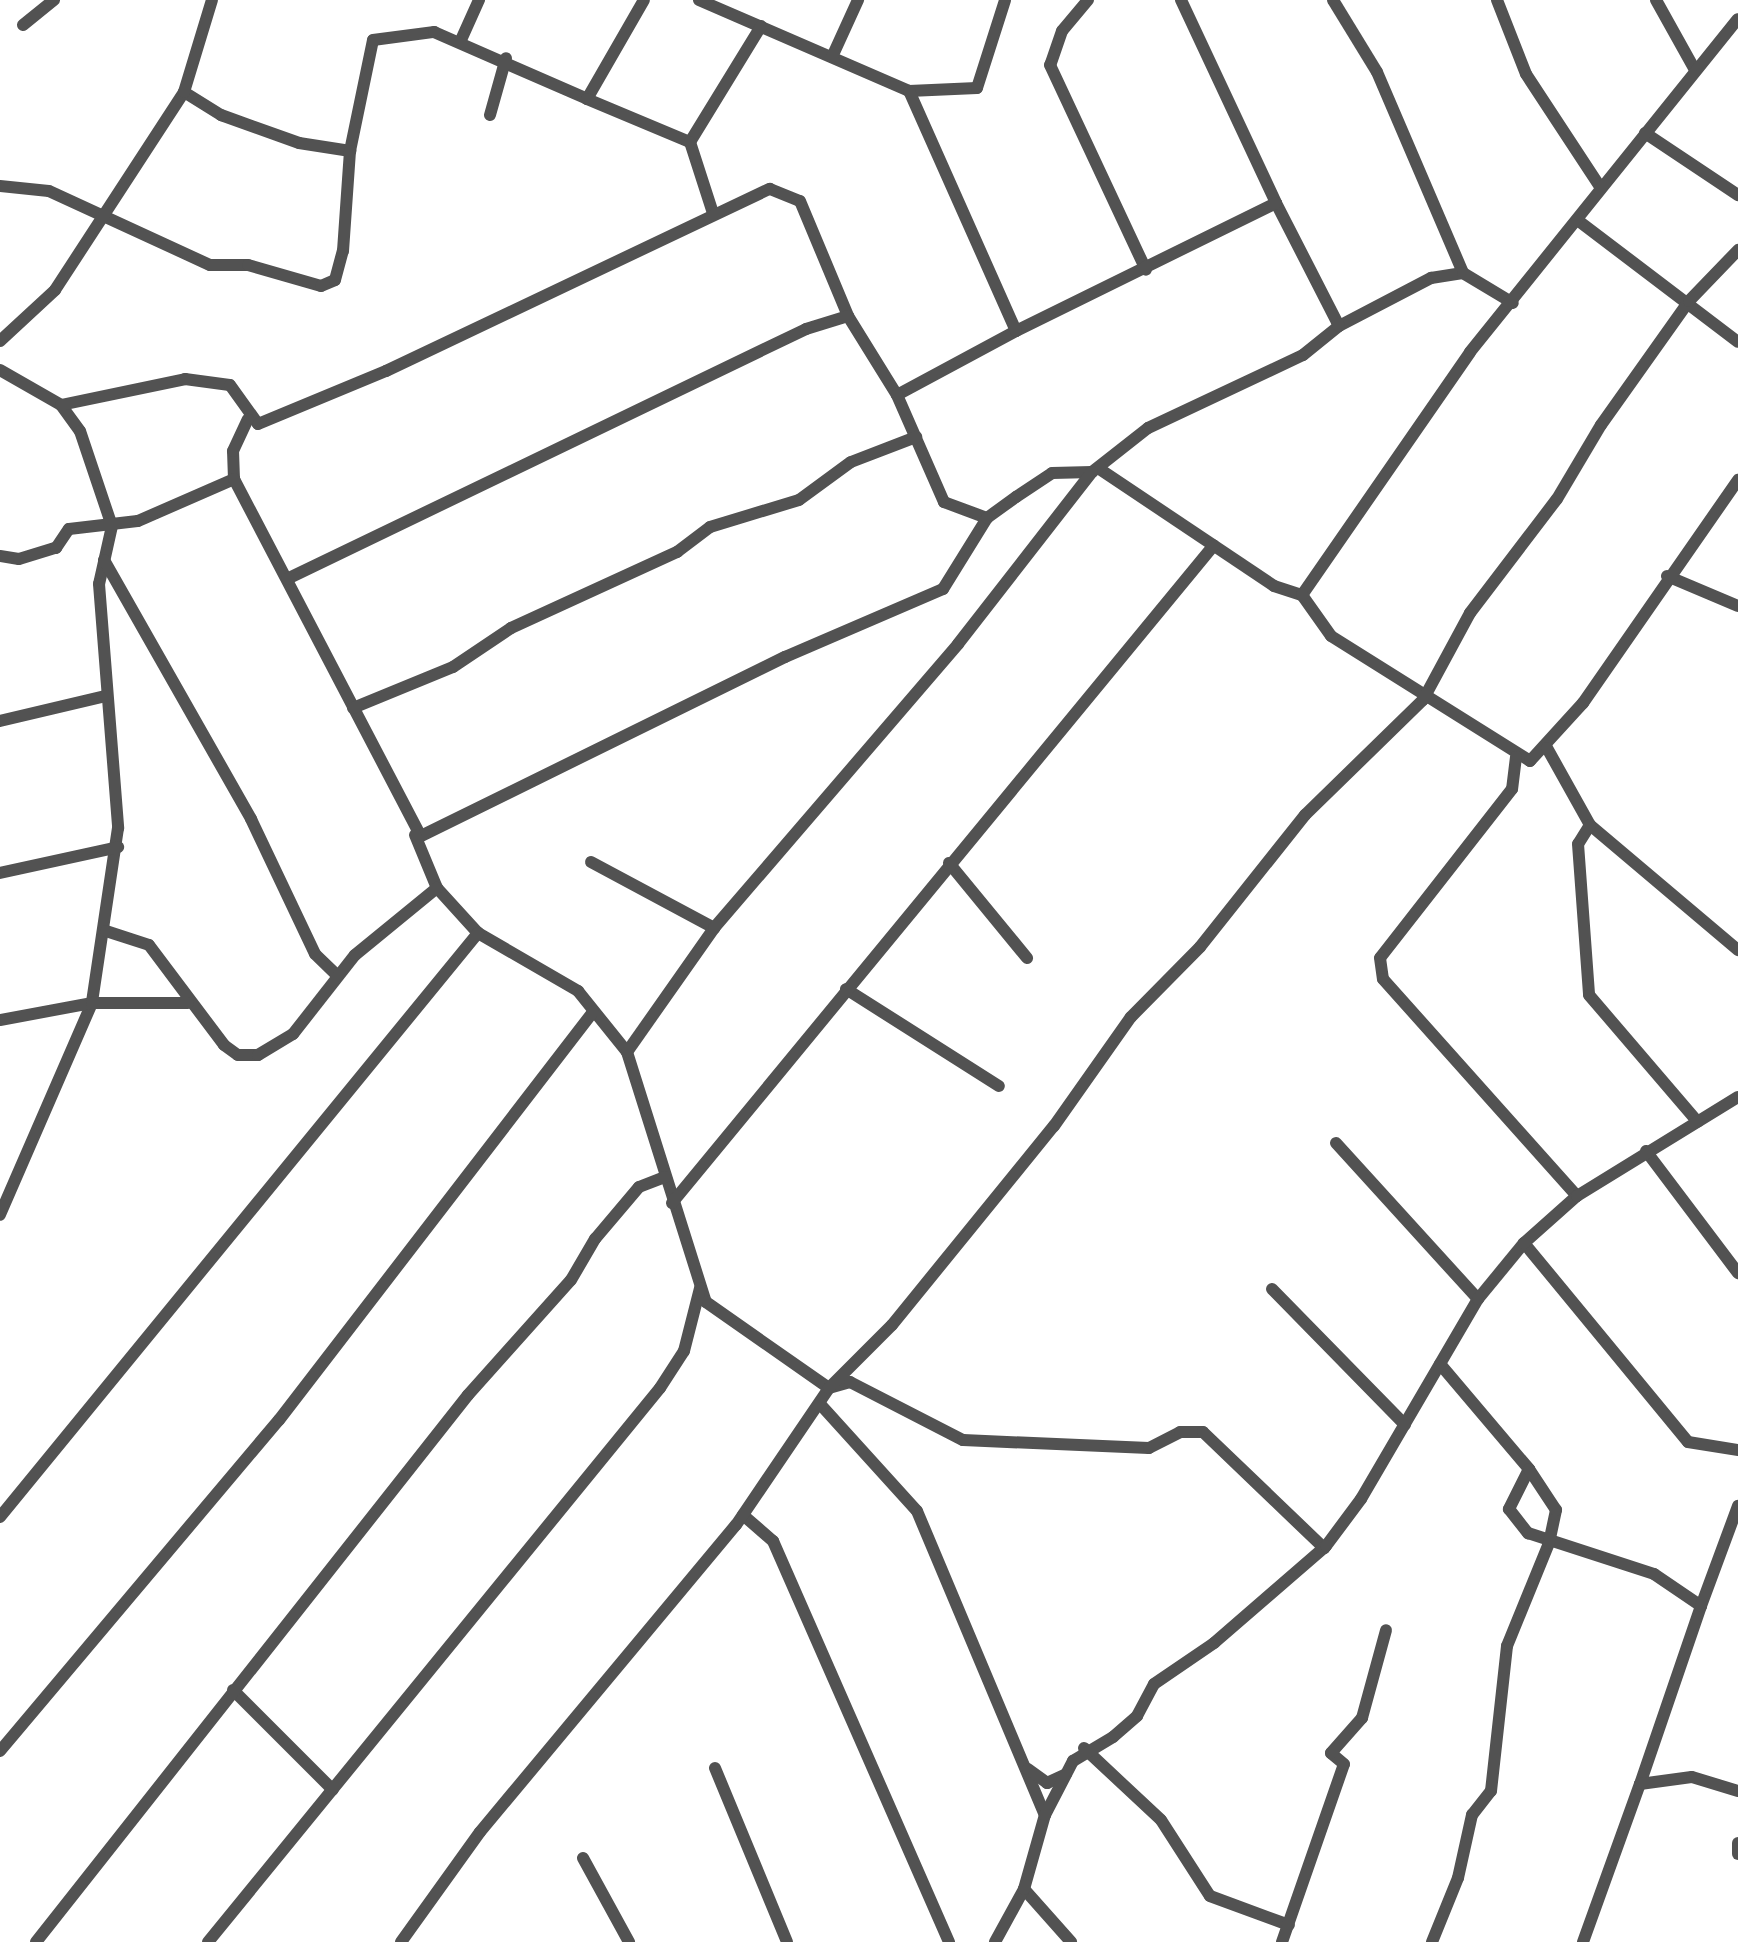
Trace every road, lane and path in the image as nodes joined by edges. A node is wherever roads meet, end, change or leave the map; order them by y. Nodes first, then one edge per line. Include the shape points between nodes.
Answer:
1 (54, 0) edge
2 (212, 0) edge
3 (479, 0) edge
4 (644, 0) edge
5 (699, 0) edge
6 (858, 0) edge
7 (1005, 0) edge
8 (1088, 0) edge
9 (1181, 0) edge
10 (1333, 0) edge
11 (1497, 0) edge
12 (1656, 0) edge
13 (1738, 19) edge
14 (23, 25) dead end
15 (761, 26) junction
16 (461, 40) junction
17 (832, 57) junction
18 (506, 58) junction
19 (1695, 70) junction
20 (909, 91) junction
21 (184, 92) junction
22 (587, 99) junction
23 (490, 115) dead end
24 (1645, 133) junction
25 (690, 142) junction
26 (350, 151) junction
27 (0, 186) edge
28 (1601, 188) junction
29 (1738, 195) edge
30 (1276, 203) junction
31 (713, 213) junction
32 (105, 216) junction
33 (1580, 222) junction
34 (1738, 250) edge
35 (1146, 270) junction
36 (1463, 273) junction
37 (1689, 301) junction
38 (1513, 303) junction
39 (848, 316) junction
40 (1339, 326) junction
41 (1016, 331) junction
42 (0, 341) edge
43 (1738, 342) edge
44 (0, 370) edge
45 (897, 395) junction
46 (61, 405) junction
47 (248, 419) junction
48 (916, 437) junction
49 (1095, 470) junction
50 (234, 479) junction
51 (1738, 480) edge
52 (987, 518) junction
53 (112, 526) junction
54 (1214, 545) junction
55 (0, 556) edge
56 (104, 560) junction
57 (1667, 576) junction
58 (287, 579) junction
59 (1302, 595) junction
60 (1738, 606) edge
61 (106, 696) junction
62 (1423, 700) junction
63 (353, 708) junction
64 (0, 721) edge
65 (1547, 748) junction
66 (1516, 757) junction
67 (1590, 825) junction
68 (415, 835) junction
69 (118, 847) junction
70 (591, 862) dead end
71 (949, 863) junction
72 (0, 873) edge
73 (437, 888) junction
74 (714, 928) junction
75 (106, 931) junction
76 (478, 933) junction
77 (1738, 950) edge
78 (1027, 958) dead end
79 (337, 975) junction
80 (846, 989) junction
81 (92, 1003) junction
82 (188, 1003) junction
83 (593, 1012) junction
84 (0, 1020) edge
85 (627, 1052) junction
86 (999, 1086) dead end
87 (1738, 1097) edge
88 (1698, 1122) junction
89 (1336, 1143) dead end
90 (1646, 1151) junction
91 (665, 1177) junction
92 (1577, 1196) junction
93 (672, 1203) junction
94 (0, 1215) edge
95 (1524, 1243) junction
96 (1738, 1273) edge
97 (701, 1283) junction
98 (1272, 1289) dead end
99 (1478, 1299) junction
100 (1440, 1364) junction
101 (829, 1388) junction
102 (820, 1404) junction
103 (1405, 1425) junction
104 (1738, 1450) edge
105 (1529, 1469) junction
106 (1738, 1506) edge
107 (743, 1515) junction
108 (0, 1517) edge
109 (1549, 1543) junction
110 (1324, 1548) junction
111 (1701, 1606) junction
112 (1386, 1630) dead end
113 (233, 1690) junction
114 (1084, 1748) junction
115 (0, 1751) edge
116 (1073, 1761) junction
117 (1025, 1767) junction
118 (715, 1768) dead end
119 (1640, 1784) junction
120 (333, 1790) junction
121 (1738, 1791) edge
122 (1045, 1815) junction
123 (1738, 1843) edge
124 (1738, 1854) edge
125 (583, 1858) dead end
126 (1024, 1889) junction
127 (1289, 1925) junction
128 (36, 1942) edge
129 (208, 1942) edge
130 (401, 1942) edge
131 (629, 1942) edge
132 (787, 1942) edge
133 (949, 1942) edge
134 (995, 1942) edge
135 (1071, 1942) edge
136 (1282, 1942) edge
137 (1432, 1942) edge
138 (1583, 1942) edge

1 - 14 street
2 - 21 street
3 - 16 street
4 - 22 street
5 - 15 street
6 - 17 street
7 - 20 street via 977,88
8 - 35 street via 1062,31 1050,65
9 - 30 street
10 - 36 street via 1377,72
11 - 28 street via 1526,74
12 - 19 street
13 - 19 street
15 - 17 street
15 - 25 street
16 - 18 street
16 - 26 street via 434,32 367,43
17 - 20 street
18 - 22 street
18 - 23 street
19 - 24 street
20 - 41 street
21 - 26 street via 221,115 299,143
21 - 32 street
22 - 25 street
24 - 28 street
24 - 29 street
25 - 31 street
26 - 32 street via 343,251 335,280 321,286 248,265 210,265
27 - 32 street via 49,191
28 - 33 street
30 - 35 street
30 - 40 street
31 - 39 street via 770,189 791,194
31 - 47 street via 324,399 258,424
32 - 42 street via 55,290
33 - 37 street
33 - 38 street
34 - 37 street
35 - 41 street
36 - 38 street
36 - 40 street via 1431,278
37 - 43 street
37 - 62 street via 1557,499 1470,613
38 - 59 street via 1470,352
39 - 45 street
39 - 58 street
40 - 49 street via 1303,355 1148,428
41 - 45 street
44 - 46 street
45 - 48 street
46 - 47 street via 185,379 230,385
46 - 53 street via 90,452
47 - 50 street via 233,451
48 - 52 street via 944,502
48 - 63 street via 851,462 799,500 710,527 677,552 511,628 453,667
49 - 52 street via 1052,473
49 - 54 street
49 - 74 street via 958,644
50 - 53 street
50 - 58 street
51 - 57 street
52 - 68 street via 943,589 785,657 464,819
53 - 55 street via 69,529 56,548 19,559
53 - 56 street
54 - 59 street via 1274,586
54 - 71 street
56 - 61 street
56 - 79 street via 251,819 315,954
57 - 60 street
57 - 65 street
58 - 63 street
59 - 62 street via 1331,636
61 - 64 street
61 - 69 street
62 - 66 street via 1460,714
62 - 101 street via 1305,815 1200,947 1131,1017 1012,1180 892,1325
63 - 68 street
65 - 66 street via 1530,761
65 - 67 street
66 - 92 street via 1512,789 1380,958 1383,979
67 - 77 street
67 - 88 street via 1578,844 1589,995
68 - 73 street
69 - 72 street
69 - 75 street
70 - 74 street
71 - 78 street
71 - 80 street
73 - 76 street
73 - 79 street
74 - 85 street
75 - 81 street
75 - 82 street via 149,945
76 - 83 street via 578,991
76 - 108 street
79 - 82 street via 293,1034 266,1054 238,1055
80 - 86 street
80 - 93 street
81 - 82 street
81 - 84 street
81 - 94 street
83 - 85 street
83 - 115 street via 279,1420
85 - 91 street
87 - 88 street
88 - 90 street
89 - 99 street
90 - 92 street
90 - 96 street
91 - 93 street
91 - 113 street via 639,1187 595,1239 571,1280 468,1395
92 - 95 street
93 - 97 street
95 - 99 street
95 - 104 street via 1688,1442
97 - 101 street via 706,1302
97 - 120 street via 684,1351 660,1388
98 - 103 street
99 - 100 street
100 - 103 street
100 - 105 street
101 - 102 street
101 - 110 street via 850,1382 963,1440 1149,1448 1180,1432 1203,1432
102 - 107 street
102 - 117 street via 917,1511
103 - 110 street
105 - 109 street via 1556,1510
105 - 109 street via 1509,1509 1528,1533
106 - 111 street
107 - 130 street via 480,1832
107 - 133 street via 773,1541
109 - 111 street via 1654,1574
109 - 137 street via 1507,1646 1491,1791 1472,1815 1458,1878
110 - 114 street via 1154,1684 1137,1716 1113,1737
111 - 119 street
112 - 127 street via 1362,1718 1331,1753 1344,1764
113 - 120 street
113 - 128 street
114 - 116 street
114 - 127 street via 1161,1820 1210,1896
116 - 117 street via 1063,1780 1047,1783
116 - 122 street
117 - 122 street
118 - 132 street
119 - 121 street via 1692,1777
119 - 138 street
120 - 129 street
122 - 126 street
123 - 124 street
125 - 131 street
126 - 134 street
126 - 135 street
127 - 136 street

